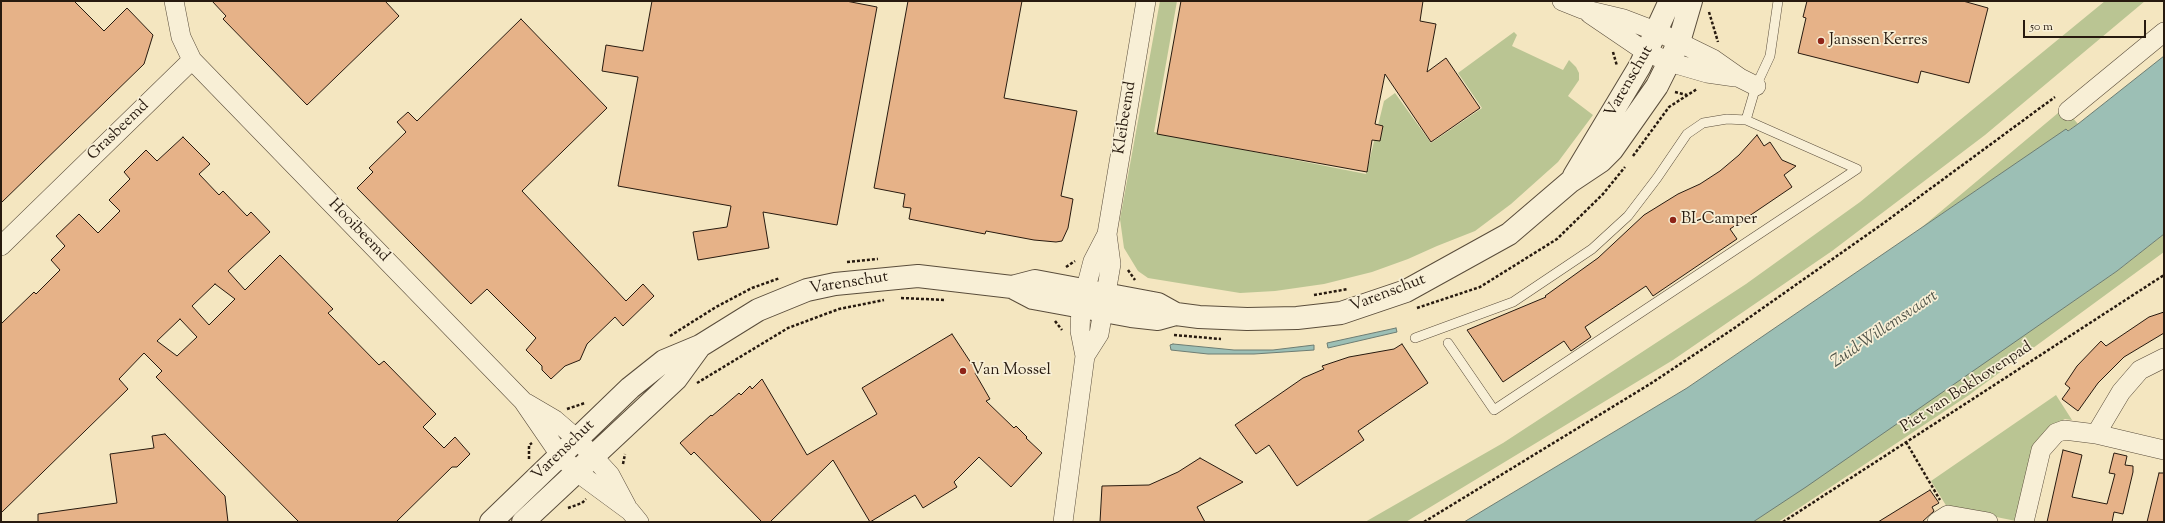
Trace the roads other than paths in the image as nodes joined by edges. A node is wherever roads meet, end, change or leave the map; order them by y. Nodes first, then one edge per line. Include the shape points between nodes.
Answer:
1 (174, 1) edge
2 (1146, 1) edge
3 (1562, 1) edge
4 (1670, 1) edge
5 (1691, 1) edge
6 (1778, 1) edge
7 (1582, 9) junction
8 (1658, 32) junction
9 (2164, 32) edge
10 (1679, 42) junction
11 (1648, 52) junction
12 (192, 60) junction
13 (1669, 62) junction
14 (1748, 82) junction
15 (2068, 111) dead end
16 (1746, 120) junction
17 (1571, 181) junction
18 (1, 246) edge
19 (1093, 300) junction
20 (1416, 338) dead end
21 (1448, 343) dead end
22 (700, 346) junction
23 (2164, 358) edge
24 (523, 401) junction
25 (2096, 434) junction
26 (576, 439) junction
27 (2164, 450) edge
28 (560, 455) junction
29 (594, 456) junction
30 (577, 472) junction
31 (634, 517) edge
32 (1942, 519) edge
33 (1980, 521) edge
34 (491, 522) edge
35 (523, 522) edge
36 (1063, 522) edge
37 (2024, 522) edge

1 - 12 street via 181,37
2 - 19 street, Kleibeemd via 1107,234 1111,264
3 - 7 street
4 - 8 street, Varenschut
5 - 10 street, Varenschut
6 - 14 lane via 1770,56
7 - 8 street via 1624,19
7 - 11 street
8 - 10 street
8 - 11 street, Varenschut
9 - 15 street
10 - 13 street, Varenschut
10 - 14 street, Varenschut via 1713,59
11 - 13 street
11 - 17 street, Varenschut
12 - 18 street, Grasbeemd
12 - 24 street, Hooibeemd
13 - 14 street, Varenschut
13 - 17 street, Varenschut via 1657,86 1612,150 1602,161
14 - 16 lane
16 - 20 lane via 1727,119 1703,123 1687,134 1628,216 1592,249 1555,275 1513,302
16 - 21 lane via 1857,169 1494,410
17 - 19 street, Varenschut via 1509,234 1406,291 1341,312 1297,318 1206,317 1176,314 1158,319
19 - 22 street, Varenschut via 1033,298 1012,287 918,276 835,284 779,300
19 - 36 street via 1080,331 1085,356
22 - 26 street, Varenschut via 664,361 630,388
22 - 29 street, Varenschut via 676,379
23 - 25 street via 2140,370 2121,392
24 - 26 street, Hooibeemd via 555,420
24 - 28 street, Hooibeemd
25 - 27 street
25 - 37 street via 2064,430 2056,433 2041,450
26 - 28 street, Varenschut
26 - 29 street, Hooibeemd
28 - 30 street, Hooibeemd
28 - 34 street, Varenschut
29 - 30 street, Varenschut
29 - 31 street, Varenschut via 610,475
30 - 31 street, Varenschut
30 - 35 street, Varenschut
32 - 33 street

